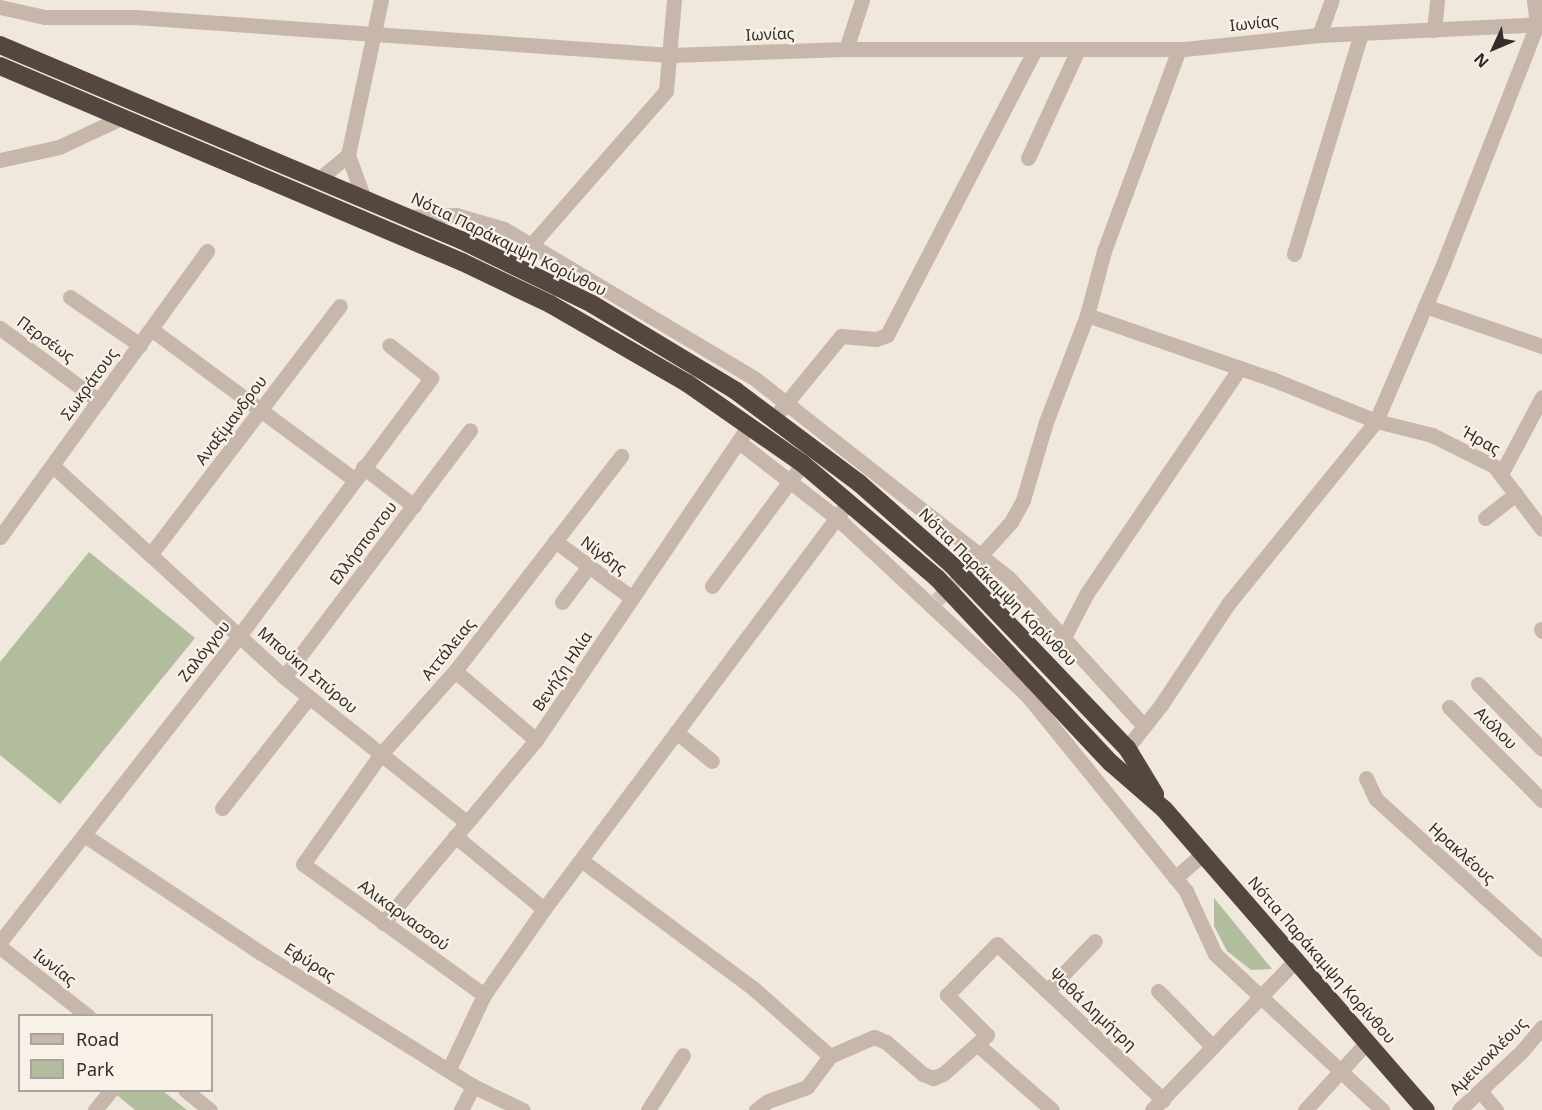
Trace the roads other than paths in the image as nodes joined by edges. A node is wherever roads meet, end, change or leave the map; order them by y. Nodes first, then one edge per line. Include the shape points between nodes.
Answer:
1 (43, 0) edge
2 (381, 0) edge
3 (674, 0) edge
4 (862, 0) edge
5 (1332, 0) edge
6 (1437, 0) edge
7 (1534, 0) edge
8 (0, 7) edge
9 (45, 17) junction
10 (1540, 24) edge
11 (1434, 30) junction
12 (1361, 33) junction
13 (373, 34) junction
14 (1319, 35) junction
15 (0, 45) edge
16 (846, 49) junction
17 (1179, 49) junction
18 (1035, 50) junction
19 (1078, 50) junction
20 (671, 56) junction
21 (0, 66) edge
22 (121, 118) junction
23 (348, 155) junction
24 (1028, 158) dead end
25 (0, 160) edge
26 (318, 180) junction
27 (364, 199) junction
28 (407, 217) junction
29 (532, 244) junction
30 (207, 251) dead end
31 (1294, 254) dead end
32 (601, 285) junction
33 (70, 297) dead end
34 (592, 304) junction
35 (340, 306) dead end
36 (1425, 306) junction
37 (1087, 315) junction
38 (0, 328) edge
39 (151, 329) junction
40 (140, 345) junction
41 (389, 345) dead end
42 (1542, 346) edge
43 (1240, 368) junction
44 (1542, 397) edge
45 (99, 401) junction
46 (786, 402) junction
47 (260, 411) junction
48 (774, 418) junction
49 (1376, 421) junction
50 (748, 424) junction
51 (470, 430) dead end
52 (739, 442) junction
53 (621, 456) dead end
54 (803, 464) junction
55 (52, 466) junction
56 (870, 468) junction
57 (359, 473) junction
58 (1501, 474) junction
59 (790, 482) junction
60 (859, 483) junction
61 (1515, 494) junction
62 (848, 500) junction
63 (414, 506) junction
64 (837, 518) junction
65 (1485, 518) dead end
66 (1542, 529) edge
67 (0, 537) edge
68 (555, 541) junction
69 (150, 555) junction
70 (977, 560) junction
71 (590, 566) junction
72 (712, 586) dead end
73 (632, 598) junction
74 (562, 602) dead end
75 (240, 636) junction
76 (1064, 637) junction
77 (455, 671) junction
78 (284, 677) junction
79 (1478, 684) dead end
80 (1032, 689) junction
81 (309, 697) junction
82 (1449, 707) dead end
83 (1144, 726) junction
84 (676, 732) junction
85 (536, 740) junction
86 (1127, 748) junction
87 (1542, 749) edge
88 (381, 754) junction
89 (712, 761) dead end
90 (1366, 778) dead end
91 (1542, 800) edge
92 (222, 808) dead end
93 (1164, 809) junction
94 (466, 822) junction
95 (84, 835) junction
96 (455, 836) junction
97 (1203, 854) junction
98 (581, 860) junction
99 (303, 864) joint
100 (1175, 878) junction
101 (544, 909) junction
102 (383, 923) junction
103 (1095, 941) dead end
104 (0, 942) edge
105 (0, 947) edge
106 (1542, 949) edge
107 (1296, 960) junction
108 (1047, 991) junction
109 (1158, 991) dead end
110 (484, 996) junction
111 (1261, 997) junction
112 (85, 1014) edge
113 (1542, 1027) edge
114 (1367, 1042) junction
115 (978, 1046) junction
116 (1213, 1047) junction
117 (683, 1055) dead end
118 (830, 1056) junction
119 (449, 1069) junction
120 (1340, 1073) junction
121 (473, 1086) junction
122 (1479, 1091) junction
123 (109, 1092) edge
124 (187, 1092) edge
125 (1158, 1105) edge
126 (202, 1108) edge
127 (95, 1110) edge
128 (460, 1110) edge
129 (523, 1110) edge
130 (648, 1110) edge
131 (756, 1110) edge
132 (1052, 1110) edge
133 (1305, 1110) edge
134 (1382, 1110) edge
135 (1426, 1110) edge
136 (1459, 1110) edge
137 (1496, 1110) edge

1 - 9 street
2 - 13 street
3 - 20 street
4 - 16 street
5 - 14 street
6 - 11 street
7 - 10 street
8 - 9 street, Ιωνίας
9 - 13 street, Ιωνίας via 135,17
10 - 11 street, Ιωνίας
10 - 36 street
11 - 12 street, Ιωνίας
12 - 14 street, Ιωνίας
12 - 31 street
13 - 20 street, Ιωνίας
13 - 23 street
14 - 17 street, Ιωνίας
15 - 26 highway, Νότια Παράκαμψη Κορίνθου
16 - 18 street, Ιωνίας
16 - 20 street, Ιωνίας
17 - 19 street, Ιωνίας
17 - 37 street via 1104,251
18 - 19 street, Ιωνίας
18 - 46 street via 887,335 876,339 841,336
19 - 24 street
20 - 29 street via 666,91
21 - 22 highway, Νότια Παράκαμψη Κορίνθου
22 - 25 street via 59,147
22 - 50 highway, Νότια Παράκαμψη Κορίνθου via 519,289 687,383
23 - 26 street
23 - 27 street
26 - 27 highway, Νότια Παράκαμψη Κορίνθου
27 - 28 highway, Νότια Παράκαμψη Κορίνθου
28 - 29 street via 456,215 479,219
28 - 34 highway, Νότια Παράκαμψη Κορίνθου
29 - 32 street
30 - 39 street, Σωκράτους
32 - 34 street
32 - 46 street via 710,349
33 - 40 street
34 - 48 highway, Νότια Παράκαμψη Κορίνθου
35 - 47 street, Αναξίμανδρου
36 - 42 street
36 - 49 street
37 - 43 street, Ήρας
37 - 70 street via 1046,422 1023,500 1011,522
38 - 45 street, Περσέως
39 - 40 street, Σωκράτους
39 - 47 street
40 - 45 street, Σωκράτους
41 - 57 street, Ζαλόγγου via 431,378
43 - 49 street, Ήρας
43 - 76 street via 1087,593
44 - 58 street
45 - 55 street, Σωκράτους
46 - 48 street
46 - 56 street
47 - 57 street
47 - 69 street, Αναξίμανδρου
48 - 60 highway, Νότια Παράκαμψη Κορίνθου
49 - 58 street, Ήρας via 1432,435
49 - 83 street via 1228,604
50 - 52 street, Βενήζη Ηλία
50 - 54 highway, Νότια Παράκαμψη Κορίνθου
51 - 63 street, Ελλήσποντου
52 - 59 street
52 - 73 street, Βενήζη Ηλία
53 - 68 street, Αττάλειας
54 - 59 street
54 - 62 highway, Νότια Παράκαμψη Κορίνθου
55 - 67 street, Σωκράτους
55 - 69 street, Μπούκη Σπύρου
56 - 60 street
56 - 70 street
57 - 63 street
57 - 75 street, Ζαλόγγου
58 - 61 street, Ήρας
59 - 64 street
59 - 72 street
60 - 86 highway, Νότια Παράκαμψη Κορίνθου via 952,565
61 - 65 street
61 - 66 street, Ήρας
62 - 64 street
62 - 80 highway, Νότια Παράκαμψη Κορίνθου via 952,593
63 - 78 street, Ελλήσποντου
64 - 80 street
64 - 84 street
68 - 71 street, Νίγδης
68 - 77 street, Αττάλειας
69 - 75 street, Μπούκη Σπύρου
70 - 76 street via 1008,577
71 - 73 street, Νίγδης
71 - 74 street
73 - 85 street, Βενήζη Ηλία
75 - 78 street, Μπούκη Σπύρου
75 - 95 street, Ζαλόγγου
76 - 83 street
77 - 85 street
77 - 88 street, Αττάλειας
78 - 81 street, Μπούκη Σπύρου
79 - 87 street
80 - 93 highway, Νότια Παράκαμψη Κορίνθου
80 - 100 street
81 - 88 street, Μπούκη Σπύρου
81 - 92 street
82 - 91 street, Αιόλου
83 - 86 street
84 - 89 street
84 - 98 street
85 - 94 street, Βενήζη Ηλία
86 - 93 highway, Νότια Παράκαμψη Κορίνθου
88 - 94 street, Μπούκη Σπύρου
88 - 99 street, Αττάλειας
90 - 106 street, Ηρακλέους via 1376,799
93 - 97 highway, Νότια Παράκαμψη Κορίνθου
94 - 96 street, Βενήζη Ηλία
95 - 104 street, Ζαλόγγου
95 - 119 street, Εφύρας via 261,953
96 - 101 street
96 - 102 street, Βενήζη Ηλία
97 - 100 street
97 - 107 highway, Νότια Παράκαμψη Κορίνθου
98 - 101 street
98 - 118 street via 754,989
99 - 102 street, Αλικαρνασσού
100 - 111 street via 1197,911 1215,954
101 - 110 street
102 - 110 street, Αλικαρνασσού
103 - 108 street
105 - 112 street, Ιωνίας
107 - 111 street
107 - 114 highway, Νότια Παράκαμψη Κορίνθου
108 - 115 street, Ψαθά Δημήτρη via 998,944 947,995 987,1035
108 - 125 street, Ψαθά Δημήτρη
109 - 116 street
110 - 119 street
111 - 116 street
111 - 120 street
113 - 122 street, Αμεινοκλέους
114 - 120 street
114 - 135 highway, Νότια Παράκαμψη Κορίνθου
115 - 118 street via 933,1078 874,1037
115 - 132 street
116 - 125 street
117 - 130 street
118 - 131 street via 807,1087 768,1101
119 - 121 street, Εφύρας
120 - 133 street
120 - 134 street
121 - 128 street
121 - 129 street, Εφύρας
122 - 136 street, Αμεινοκλέους
122 - 137 street
123 - 127 street
124 - 126 street

